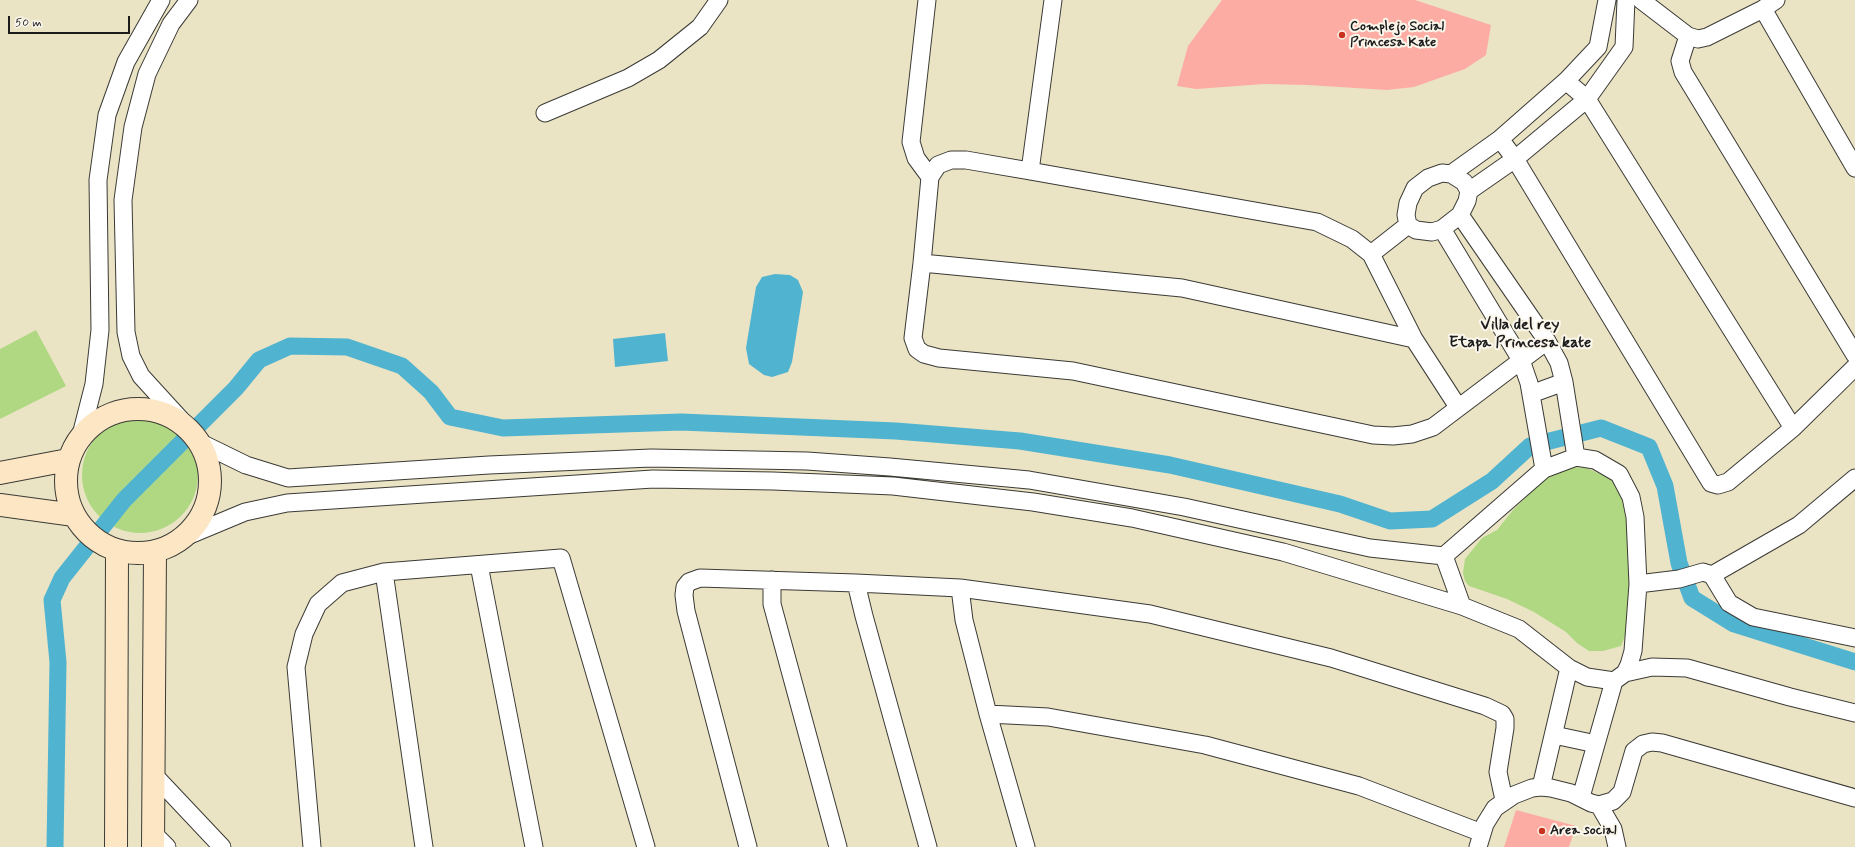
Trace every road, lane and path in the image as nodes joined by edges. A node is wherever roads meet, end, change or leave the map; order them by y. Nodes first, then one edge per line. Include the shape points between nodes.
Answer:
1 (161, 0) edge
2 (189, 0) edge
3 (719, 0) edge
4 (927, 0) edge
5 (1053, 0) edge
6 (1608, 0) edge
7 (1621, 0) edge
8 (1626, 0) edge
9 (1641, 0) edge
10 (1769, 4) edge
11 (1688, 36) junction
12 (1566, 81) junction
13 (1587, 99) junction
14 (545, 113) dead end
15 (1500, 139) junction
16 (1515, 159) junction
17 (1855, 168) edge
18 (1030, 171) junction
19 (1451, 174) junction
20 (930, 177) junction
21 (1469, 191) junction
22 (1460, 215) junction
23 (1408, 225) junction
24 (1442, 229) junction
25 (1370, 254) junction
26 (922, 263) junction
27 (1414, 339) junction
28 (1547, 341) junction
29 (1855, 355) edge
30 (1521, 360) junction
31 (1855, 367) edge
32 (1564, 382) junction
33 (1531, 394) junction
34 (1458, 407) junction
35 (183, 422) junction
36 (1794, 428) junction
37 (81, 435) junction
38 (201, 443) junction
39 (1576, 457) junction
40 (68, 460) junction
41 (1544, 469) junction
42 (0, 473) edge
43 (1855, 478) edge
44 (0, 505) edge
45 (74, 515) junction
46 (185, 537) junction
47 (117, 550) junction
48 (155, 552) junction
49 (1444, 556) junction
50 (479, 565) junction
51 (384, 572) junction
52 (1712, 575) junction
53 (772, 580) junction
54 (856, 582) junction
55 (1638, 584) junction
56 (960, 588) junction
57 (1462, 606) junction
58 (1855, 638) edge
59 (1569, 668) junction
60 (1620, 677) junction
61 (1855, 713) edge
62 (988, 714) junction
63 (1554, 735) junction
64 (1596, 744) junction
65 (155, 776) junction
66 (1541, 787) junction
67 (1581, 798) junction
68 (1855, 798) edge
69 (1504, 800) junction
70 (1599, 805) junction
71 (1480, 840) edge
72 (158, 842) edge
73 (214, 844) edge
74 (116, 847) edge
75 (312, 847) edge
76 (424, 847) edge
77 (534, 847) edge
78 (646, 847) edge
79 (748, 847) edge
80 (838, 847) edge
81 (928, 847) edge
82 (1026, 847) edge
83 (1617, 847) edge

1 - 37 street via 126,62 107,115 98,180 100,330 94,384
2 - 35 street via 171,24 147,74 133,127 124,200 126,332 131,356 141,376
3 - 14 street via 700,27 659,60 628,78
4 - 20 street via 911,142 916,158
5 - 18 street
6 - 7 street
6 - 12 street via 1598,47
8 - 13 street via 1624,47
9 - 11 street
10 - 11 street via 1707,37
10 - 17 street
11 - 29 street via 1680,61 1683,72
12 - 13 street
12 - 15 street
13 - 16 street
13 - 36 street
15 - 16 street
15 - 19 street
16 - 21 street
16 - 36 street via 1711,482 1718,485 1728,482
18 - 20 street via 966,160 951,160 938,165
18 - 25 street via 1317,222 1352,239
19 - 21 street via 1464,182
19 - 23 street via 1442,173 1428,178 1415,188 1408,203
20 - 26 street
21 - 22 street
22 - 24 street
22 - 28 street
23 - 24 street via 1416,230 1432,232
23 - 25 street
24 - 30 street
25 - 27 street
26 - 27 street via 1182,288
26 - 34 street via 913,338 916,349 924,354 939,358 1073,371 1373,435 1412,434 1433,426
27 - 34 street
28 - 30 street
28 - 32 street via 1559,363
30 - 33 street
30 - 34 street
31 - 36 street
32 - 33 street
32 - 39 street
33 - 41 street
35 - 37 street via 157,410 130,408 103,417
35 - 38 street
37 - 40 street
38 - 46 street via 212,476 206,510
38 - 49 street via 246,465 288,478 651,458 807,461 890,467 1029,480 1184,507 1370,548
39 - 41 street
39 - 55 street via 1595,460 1619,474 1631,497 1635,517
40 - 42 street
40 - 45 street via 65,488
41 - 49 street
43 - 52 street via 1799,525
44 - 45 street
45 - 47 street via 91,537
46 - 48 street
46 - 57 street via 245,512 287,503 653,479 893,486 1034,502 1132,518 1283,552
47 - 48 street
47 - 74 street
48 - 65 street
49 - 57 street
50 - 51 street
50 - 77 street
50 - 78 street via 561,558
51 - 75 street via 342,583 318,604 304,634 296,667
51 - 76 street
52 - 55 street via 1703,572
52 - 58 street via 1729,603 1753,617
53 - 54 street
53 - 79 street via 700,578 689,582 684,591 686,611
53 - 80 street via 772,604
54 - 56 street
54 - 81 street
55 - 60 street via 1633,651 1629,665
56 - 62 street via 964,620
56 - 69 street via 1150,614 1331,658 1497,710 1502,714 1506,724 1498,766
57 - 59 street via 1519,629
59 - 60 street via 1587,677
59 - 63 street
60 - 61 street via 1652,667 1687,668
60 - 64 street
62 - 71 street via 1048,717 1205,745 1359,786
62 - 82 street
63 - 64 street
63 - 66 street
64 - 67 street
65 - 72 street
65 - 73 street
66 - 67 street via 1560,790
66 - 69 street via 1523,791
67 - 70 street
68 - 70 street via 1652,742 1643,744 1634,751 1622,792 1613,800
69 - 71 street via 1489,816
70 - 83 street via 1613,830

